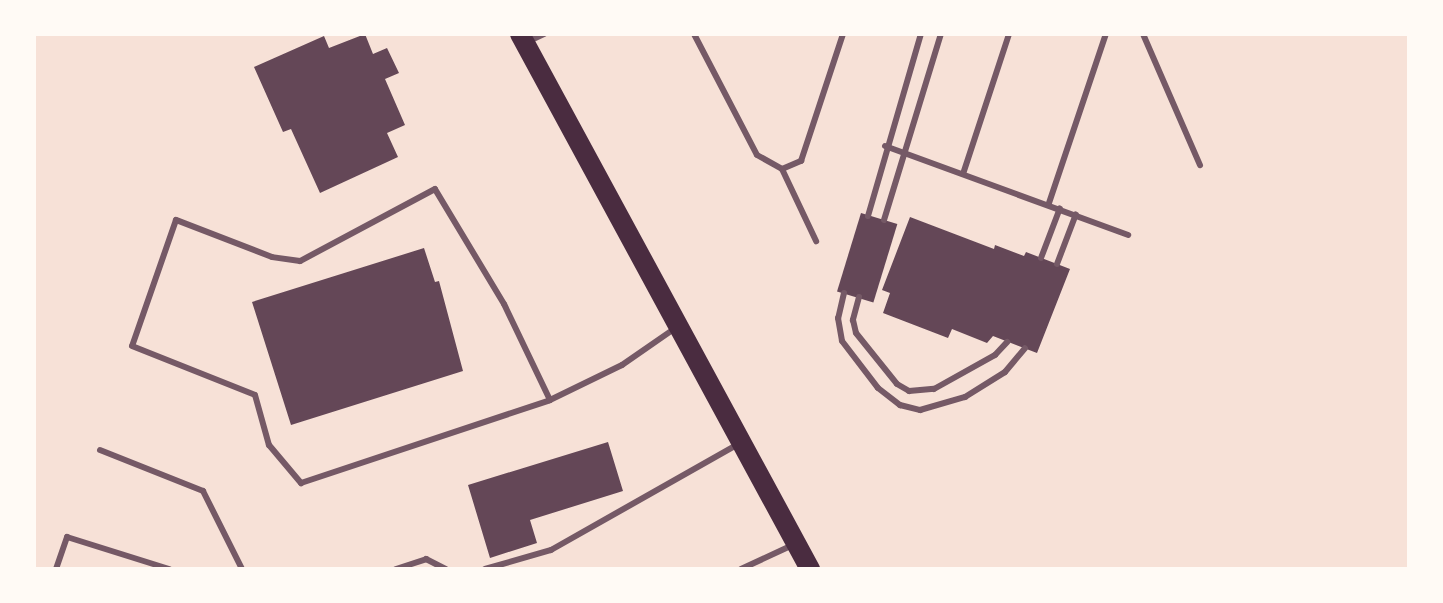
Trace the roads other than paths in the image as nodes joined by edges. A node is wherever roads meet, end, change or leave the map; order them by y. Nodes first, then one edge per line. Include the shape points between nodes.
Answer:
1 (694, 34) edge
2 (843, 34) edge
3 (921, 34) edge
4 (941, 34) edge
5 (1009, 34) edge
6 (1106, 34) edge
7 (1143, 34) edge
8 (530, 37) edge
9 (885, 146) junction
10 (903, 153) junction
11 (1200, 165) dead end
12 (782, 169) junction
13 (963, 174) junction
14 (1049, 203) junction
15 (1060, 208) junction
16 (1076, 214) junction
17 (868, 216) dead end
18 (884, 220) dead end
19 (1128, 235) dead end
20 (816, 241) dead end
21 (1041, 258) dead end
22 (1057, 264) dead end
23 (844, 293) dead end
24 (859, 297) dead end
25 (679, 326) junction
26 (1007, 342) dead end
27 (1025, 348) dead end
28 (550, 400) junction
29 (741, 442) junction
30 (100, 450) dead end
31 (796, 543) junction
32 (56, 569) edge
33 (169, 569) edge
34 (242, 569) edge
35 (396, 569) edge
36 (446, 569) edge
37 (485, 569) edge
38 (741, 569) edge
39 (810, 569) edge

1 - 12 lane via 757,155
2 - 12 lane via 801,161
3 - 9 lane
4 - 10 lane
5 - 13 lane
6 - 14 lane
7 - 11 lane
8 - 25 main road
9 - 10 lane
9 - 17 lane
10 - 13 lane
10 - 18 lane
12 - 20 lane
13 - 14 lane
14 - 15 lane
15 - 16 lane
15 - 21 lane
16 - 19 lane
16 - 22 lane
23 - 27 lane via 838,318 842,341 878,388 900,405 920,410 965,397 1005,372
24 - 26 lane via 853,320 856,333 897,384 909,391 934,389 995,355
25 - 28 lane via 622,365
25 - 29 main road
28 - 28 lane via 301,483 269,445 255,395 132,346 176,220 272,257 300,261 435,189 504,304
29 - 31 main road
29 - 37 lane via 551,550
30 - 34 lane via 203,491
31 - 38 lane
31 - 39 main road
32 - 33 lane via 67,537
35 - 36 lane via 426,559

